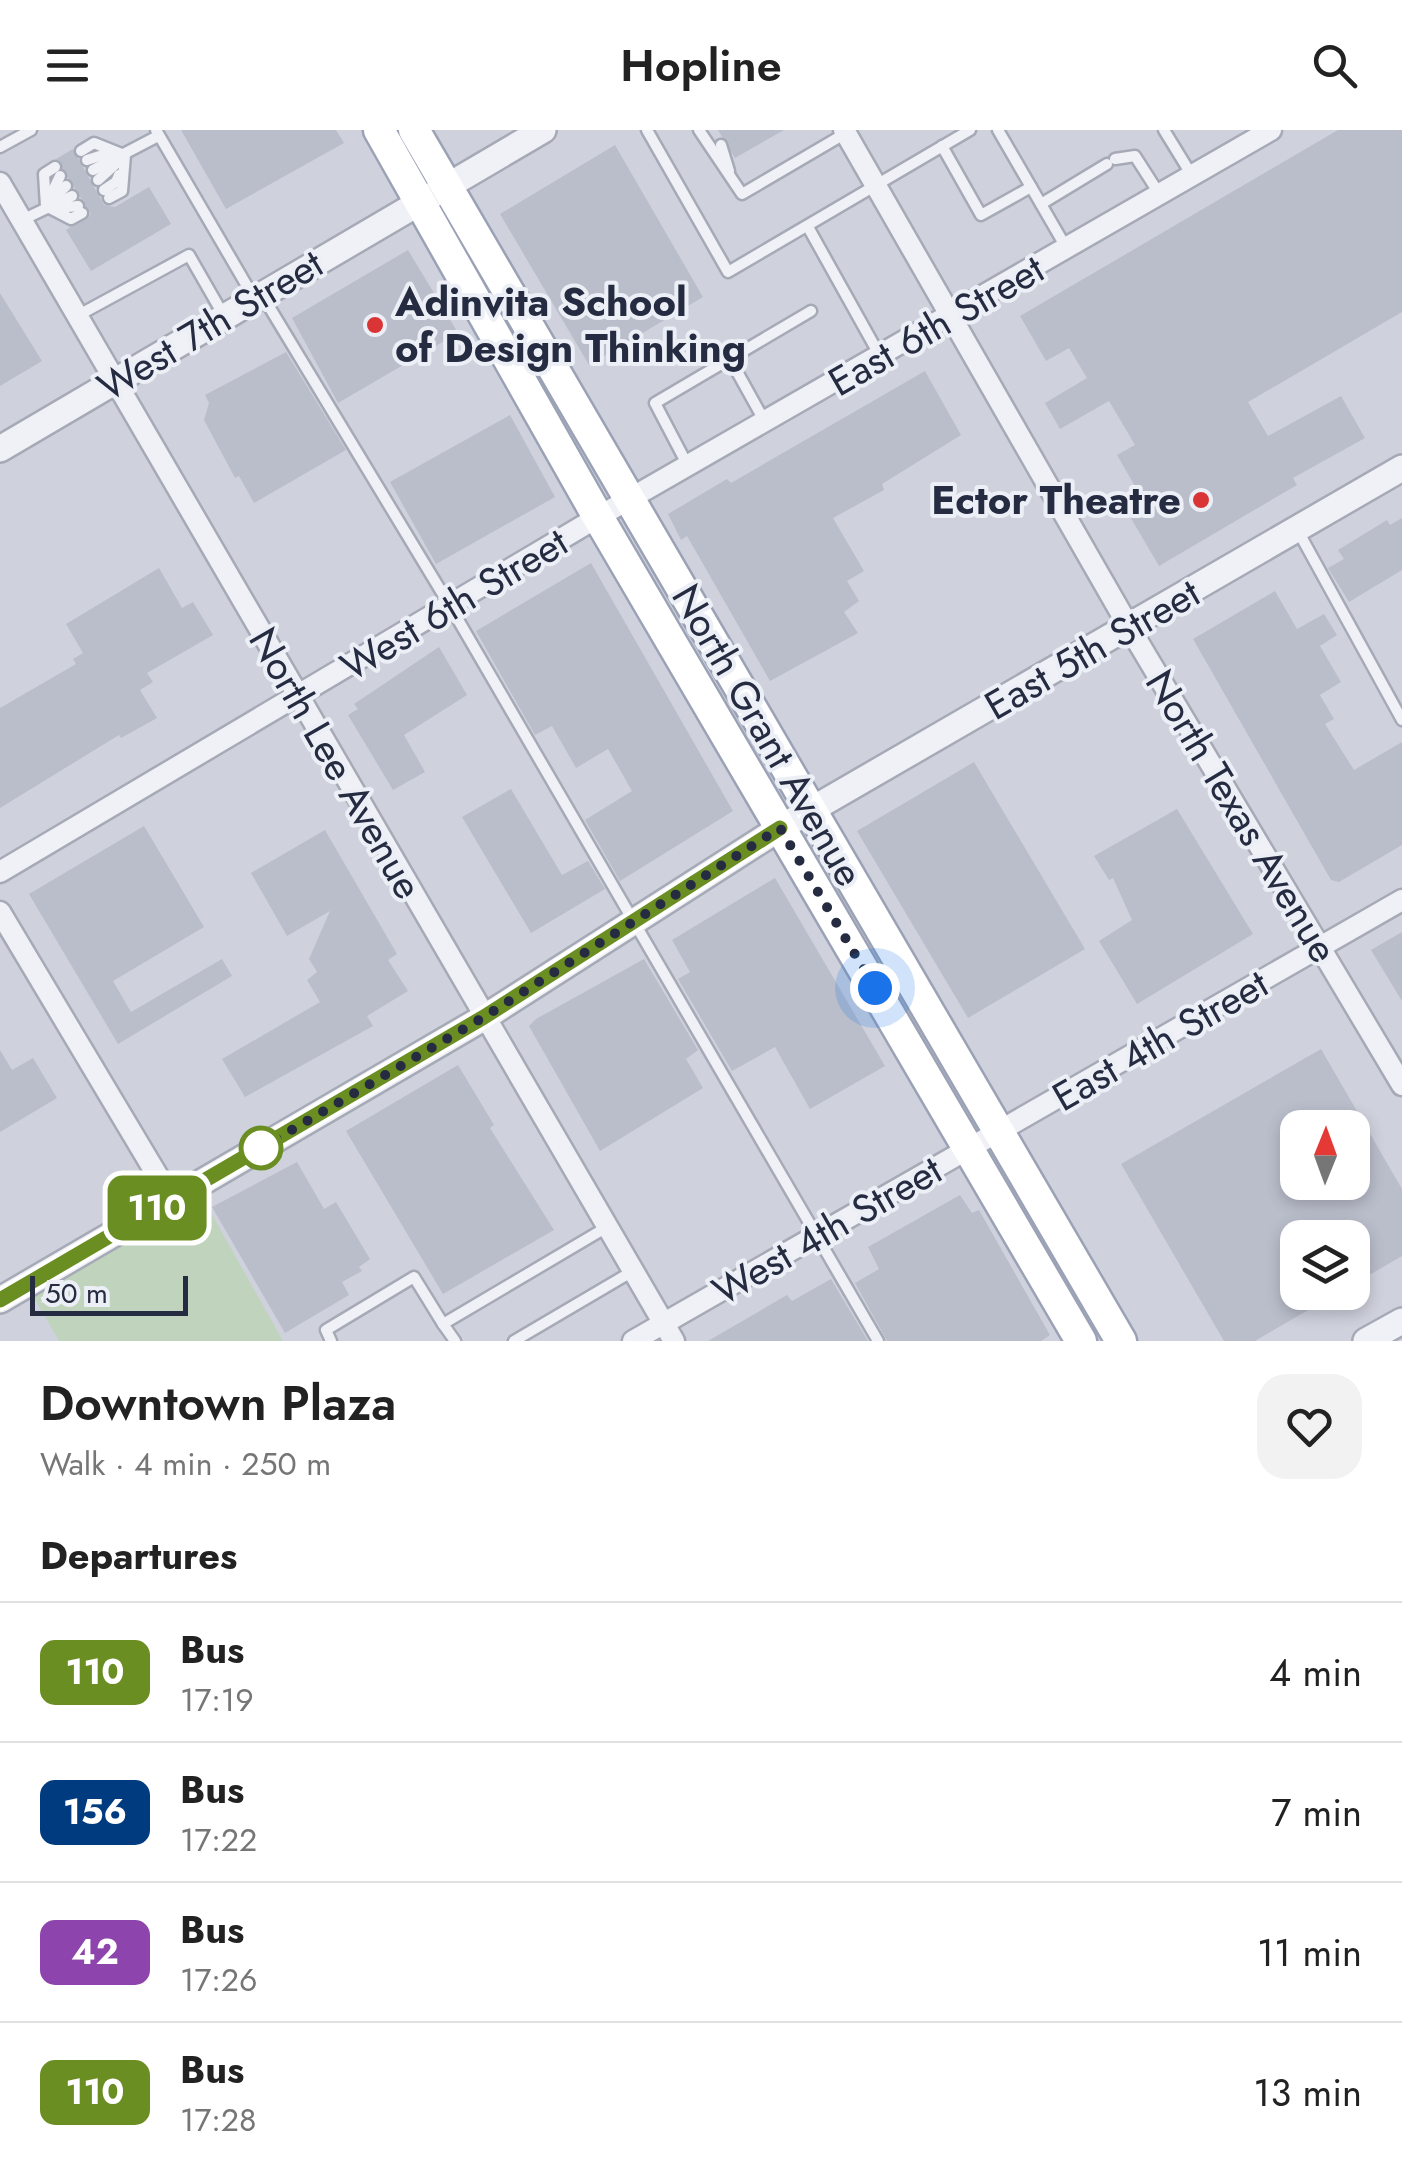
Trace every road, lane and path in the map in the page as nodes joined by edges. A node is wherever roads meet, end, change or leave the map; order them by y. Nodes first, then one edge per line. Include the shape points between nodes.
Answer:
1 (30, 130) edge
2 (378, 130) edge
3 (414, 130) edge
4 (542, 130) edge
5 (647, 130) edge
6 (699, 130) edge
7 (970, 130) edge
8 (998, 130) edge
9 (1164, 130) edge
10 (1272, 130) edge
11 (845, 132) edge
12 (157, 133) edge
13 (722, 145) dead end
14 (942, 146) junction
15 (0, 147) edge
16 (125, 155) junction
17 (729, 171) junction
18 (1191, 174) junction
19 (95, 175) junction
20 (0, 183) edge
21 (876, 184) junction
22 (1031, 186) junction
23 (69, 191) junction
24 (433, 192) junction
25 (1160, 195) junction
26 (1041, 204) junction
27 (46, 206) junction
28 (22, 220) junction
29 (808, 227) junction
30 (1067, 249) junction
31 (258, 296) junction
32 (811, 311) dead end
33 (76, 316) junction
34 (952, 316) junction
35 (224, 317) junction
36 (880, 357) junction
37 (730, 360) junction
38 (115, 382) junction
39 (765, 422) junction
40 (0, 450) edge
41 (688, 466) junction
42 (1402, 468) edge
43 (630, 499) junction
44 (598, 517) junction
45 (1297, 530) junction
46 (450, 606) junction
47 (1129, 627) junction
48 (298, 698) junction
49 (1402, 720) edge
50 (811, 810) junction
51 (780, 828) junction
52 (0, 872) edge
53 (1402, 900) edge
54 (0, 912) edge
55 (631, 923) junction
56 (1322, 947) junction
57 (484, 1017) junction
58 (1402, 1085) edge
59 (998, 1132) junction
60 (969, 1148) junction
61 (172, 1200) junction
62 (607, 1227) junction
63 (816, 1236) junction
64 (633, 1271) junction
65 (2, 1294) edge
66 (1402, 1321) edge
67 (444, 1324) junction
68 (668, 1332) edge
69 (332, 1341) edge
70 (454, 1341) edge
71 (514, 1341) edge
72 (633, 1341) edge
73 (878, 1341) edge
74 (1081, 1341) edge
75 (1121, 1341) edge
76 (1366, 1341) edge

1 - 15 lane
2 - 24 main road, North Grant Avenue
3 - 24 main road, North Grant Avenue
4 - 24 street, West 7th Street
5 - 29 lane via 728,272
6 - 17 lane
7 - 14 lane
8 - 22 lane
9 - 18 lane
10 - 18 street, East 6th Street
11 - 17 lane via 742,194
11 - 21 street, North Texas Avenue
12 - 16 lane
12 - 31 lane
13 - 17 lane
14 - 21 lane
14 - 22 lane via 980,215
16 - 19 lane
16 - 19 lane via 94,143
16 - 19 lane via 122,190
18 - 25 street, East 6th Street
20 - 28 street, North Lee Avenue
21 - 29 lane
21 - 34 street, North Texas Avenue
22 - 26 lane
23 - 27 lane
23 - 27 lane via 72,210
23 - 27 lane via 44,174
24 - 31 street, West 7th Street
24 - 43 main road, North Grant Avenue
24 - 44 main road, North Grant Avenue
25 - 26 lane via 1136,156 1111,162
25 - 30 street, East 6th Street
26 - 30 lane
27 - 28 lane
28 - 33 street, North Lee Avenue
29 - 36 lane
30 - 34 street, East 6th Street
31 - 35 street, West 7th Street
31 - 46 lane
32 - 37 lane
33 - 35 lane via 189,255
33 - 38 street, North Lee Avenue
34 - 36 street, East 6th Street
34 - 47 street, North Texas Avenue
35 - 38 street, West 7th Street
36 - 39 street, East 6th Street
37 - 39 lane
37 - 41 lane via 656,403
38 - 40 street, West 7th Street
38 - 48 street, North Lee Avenue
39 - 41 street, East 6th Street
41 - 43 street, East 6th Street
42 - 45 street, East 5th Street
43 - 44 street, East 6th Street
43 - 50 main road, North Grant Avenue
44 - 46 street, West 6th Street
44 - 51 main road, North Grant Avenue
45 - 47 street, East 5th Street
45 - 49 lane
46 - 48 street, West 6th Street
46 - 55 lane
47 - 50 street, East 5th Street
47 - 56 street, North Texas Avenue
48 - 52 street, West 6th Street
48 - 57 street, North Lee Avenue
50 - 51 street, East 5th Street
50 - 59 main road, North Grant Avenue
51 - 55 street, East 5th Street
51 - 60 main road, North Grant Avenue
53 - 56 street, East 4th Street
54 - 61 street
55 - 57 street, East 5th Street
55 - 63 lane
56 - 58 street, North Texas Avenue
56 - 59 street, East 4th Street
57 - 61 street, East 5th Street
57 - 62 street, North Lee Avenue
59 - 60 street, East 4th Street
59 - 75 main road, North Grant Avenue
60 - 63 street, West 4th Street
60 - 74 main road, North Grant Avenue
61 - 65 street, East 5th Street
62 - 64 street, North Lee Avenue
62 - 67 lane
63 - 68 street, West 4th Street
63 - 73 lane
64 - 68 street, North Lee Avenue
64 - 71 lane
66 - 76 street
67 - 69 lane via 414,1277 326,1330
67 - 70 lane
68 - 72 street, West 4th Street

